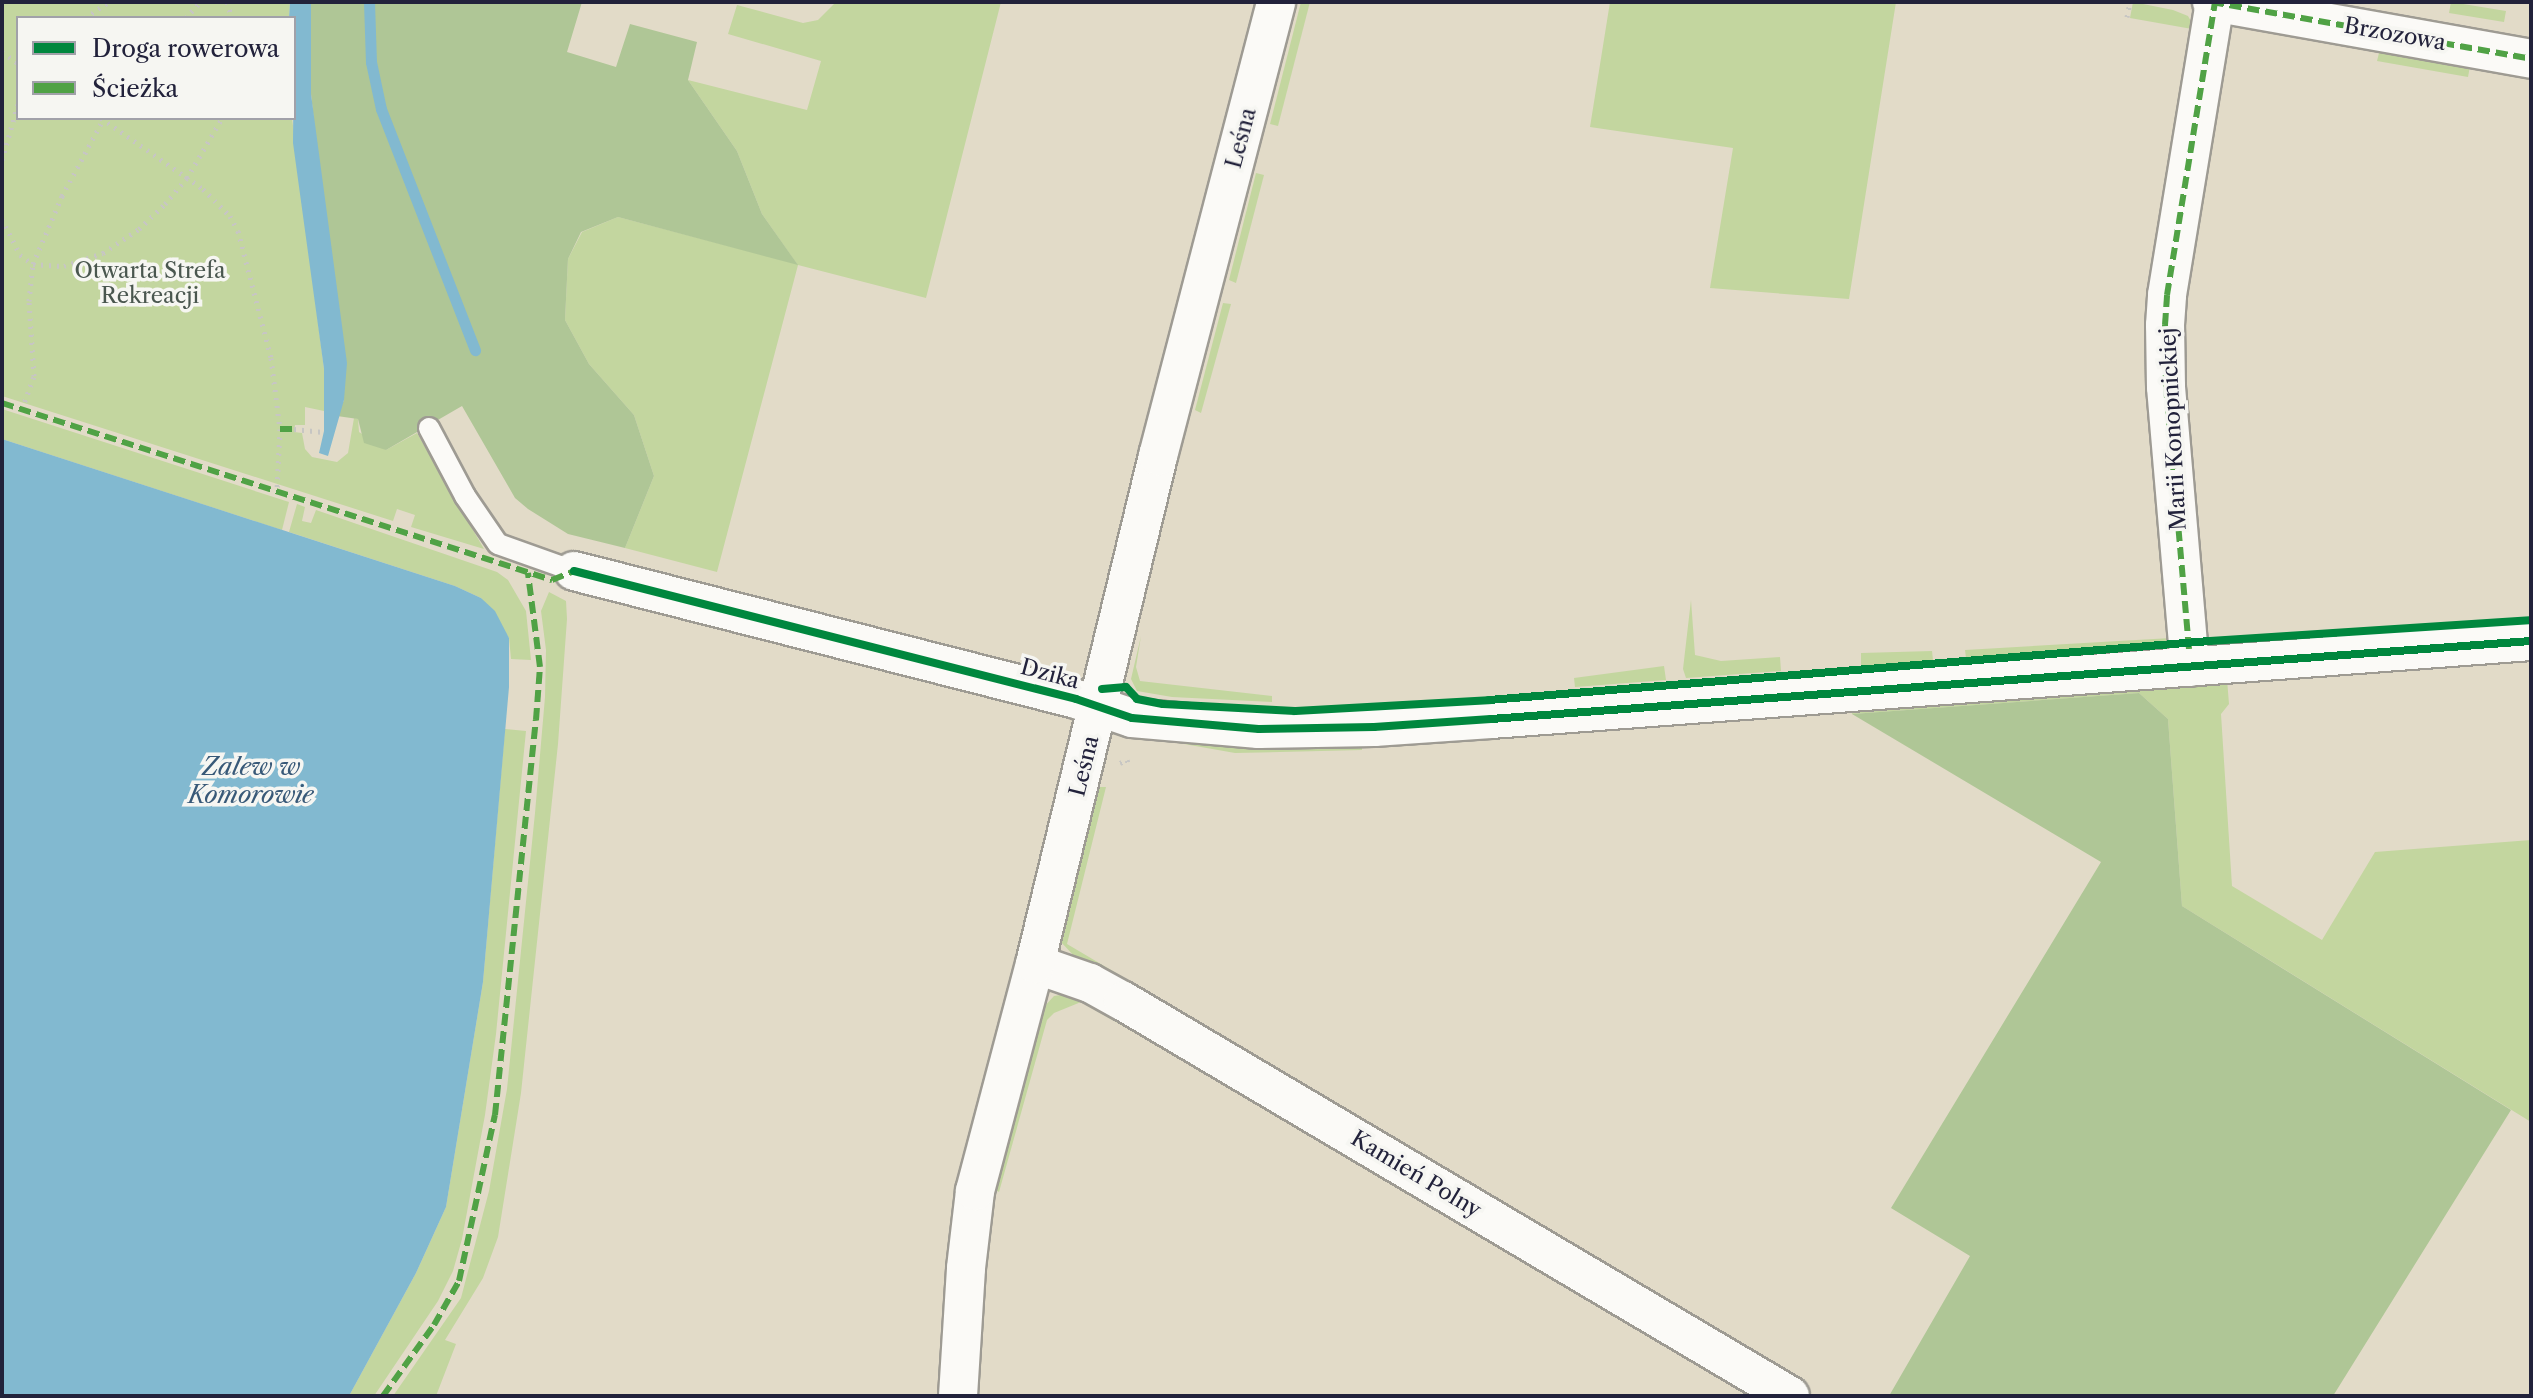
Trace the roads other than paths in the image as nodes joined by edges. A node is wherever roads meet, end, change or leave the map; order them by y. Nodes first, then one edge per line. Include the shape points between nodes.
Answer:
1 (1276, 2) edge
2 (2214, 2) edge
3 (2531, 59) edge
4 (429, 428) dead end
5 (574, 571) joint
6 (2531, 641) edge
7 (2190, 667) junction
8 (1098, 706) junction
9 (1035, 964) junction
10 (958, 1396) edge
11 (1790, 1396) edge

1 - 8 street, Leśna
2 - 3 street, Brzozowa
2 - 7 street, Marii Konopnickiej via 2165,325
4 - 5 lane, Dzika via 498,544
5 - 8 street, Dzika
6 - 7 street, Dzika
7 - 8 street, Dzika via 1374,727 1180,724 1132,718
8 - 9 street, Leśna
9 - 10 street, Leśna via 972,1207
9 - 11 street, Kamień Polny via 1123,1001

